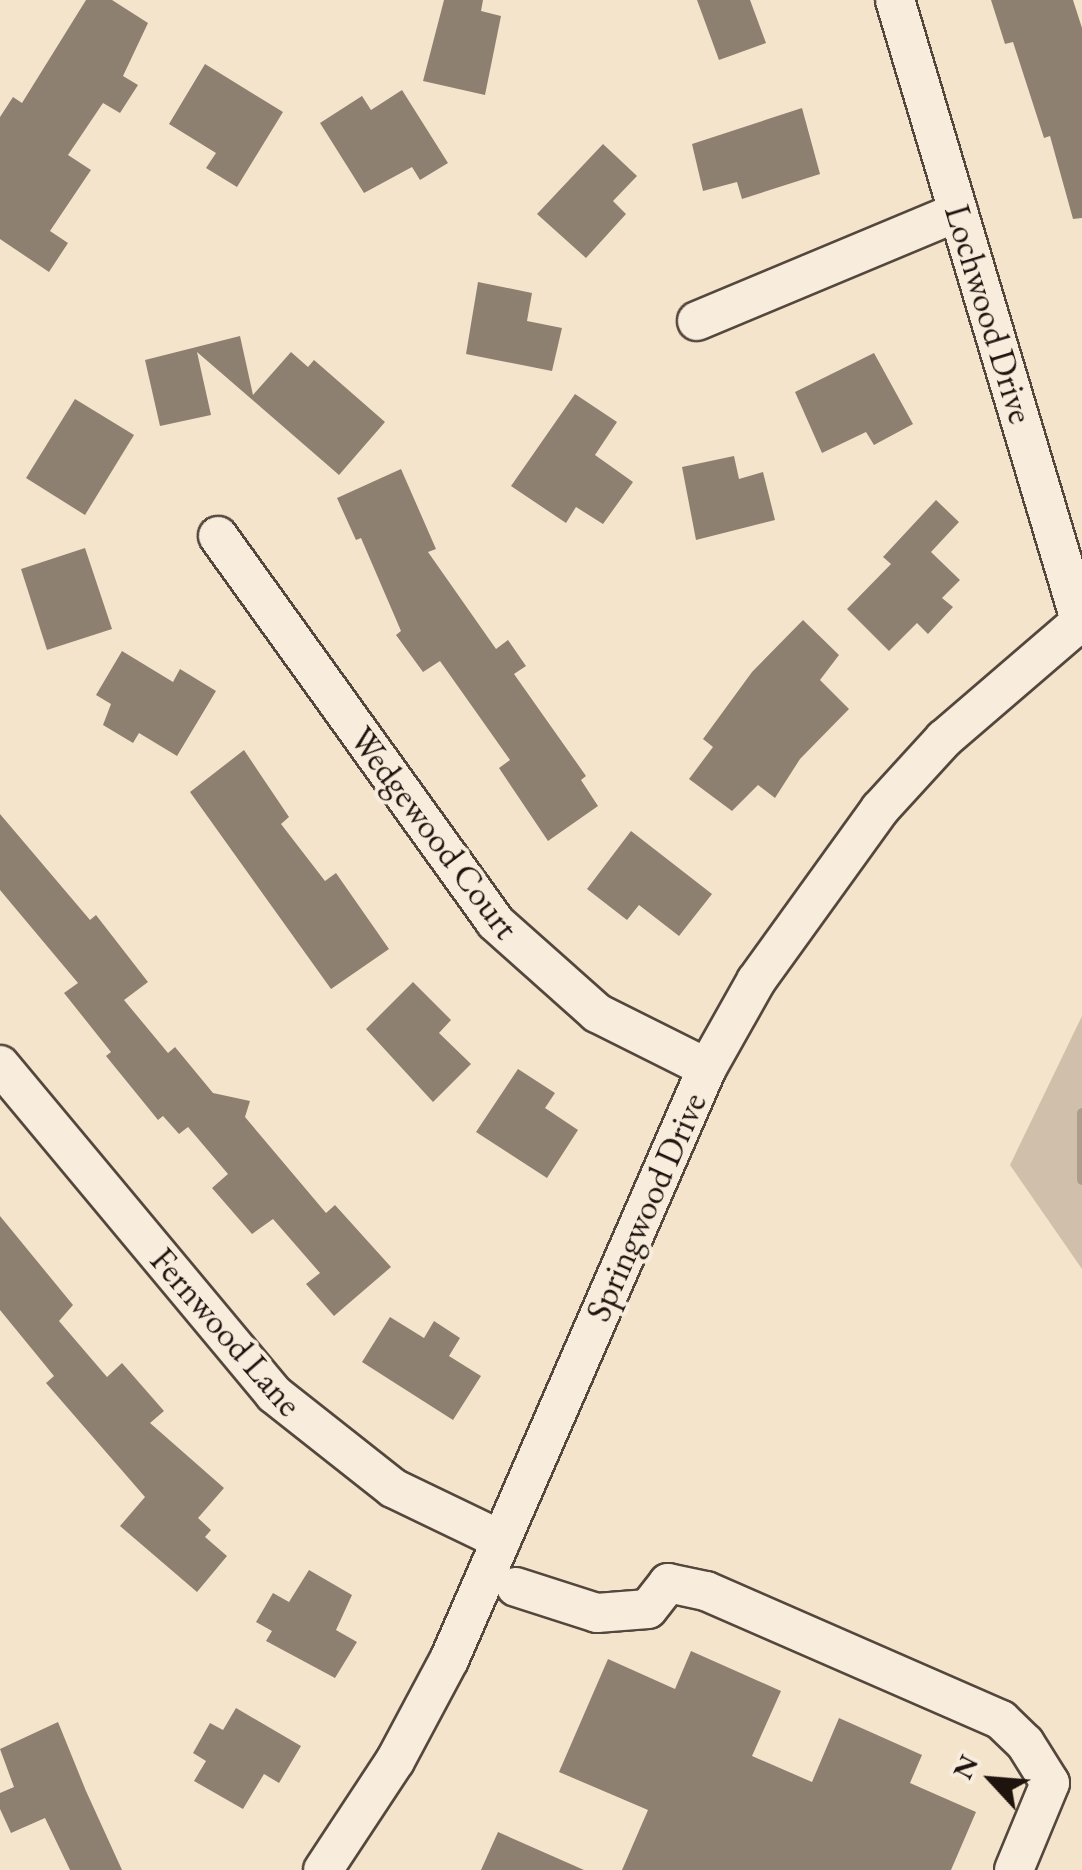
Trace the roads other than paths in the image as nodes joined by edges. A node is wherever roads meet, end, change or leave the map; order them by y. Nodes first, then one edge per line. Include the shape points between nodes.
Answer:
1 (896, 0) edge
2 (958, 212) junction
3 (696, 321) dead end
4 (218, 536) dead end
5 (1081, 625) edge
6 (0, 1065) edge
7 (707, 1068) junction
8 (501, 1540) junction
9 (516, 1587) dead end
10 (323, 1870) edge
11 (1014, 1870) edge

1 - 2 street, Lochwood Drive
2 - 3 street
2 - 5 street, Lochwood Drive
4 - 7 street, Wedgewood Court via 495,922 597,1013
5 - 7 street, Springwood Drive via 944,738 880,809 807,902
6 - 8 street, Fernwood Lane via 274,1394 393,1488
7 - 8 street, Springwood Drive
8 - 10 street, Springwood Drive via 395,1761
9 - 11 street via 598,1613 648,1609 668,1584 706,1591 1001,1720 1050,1783

